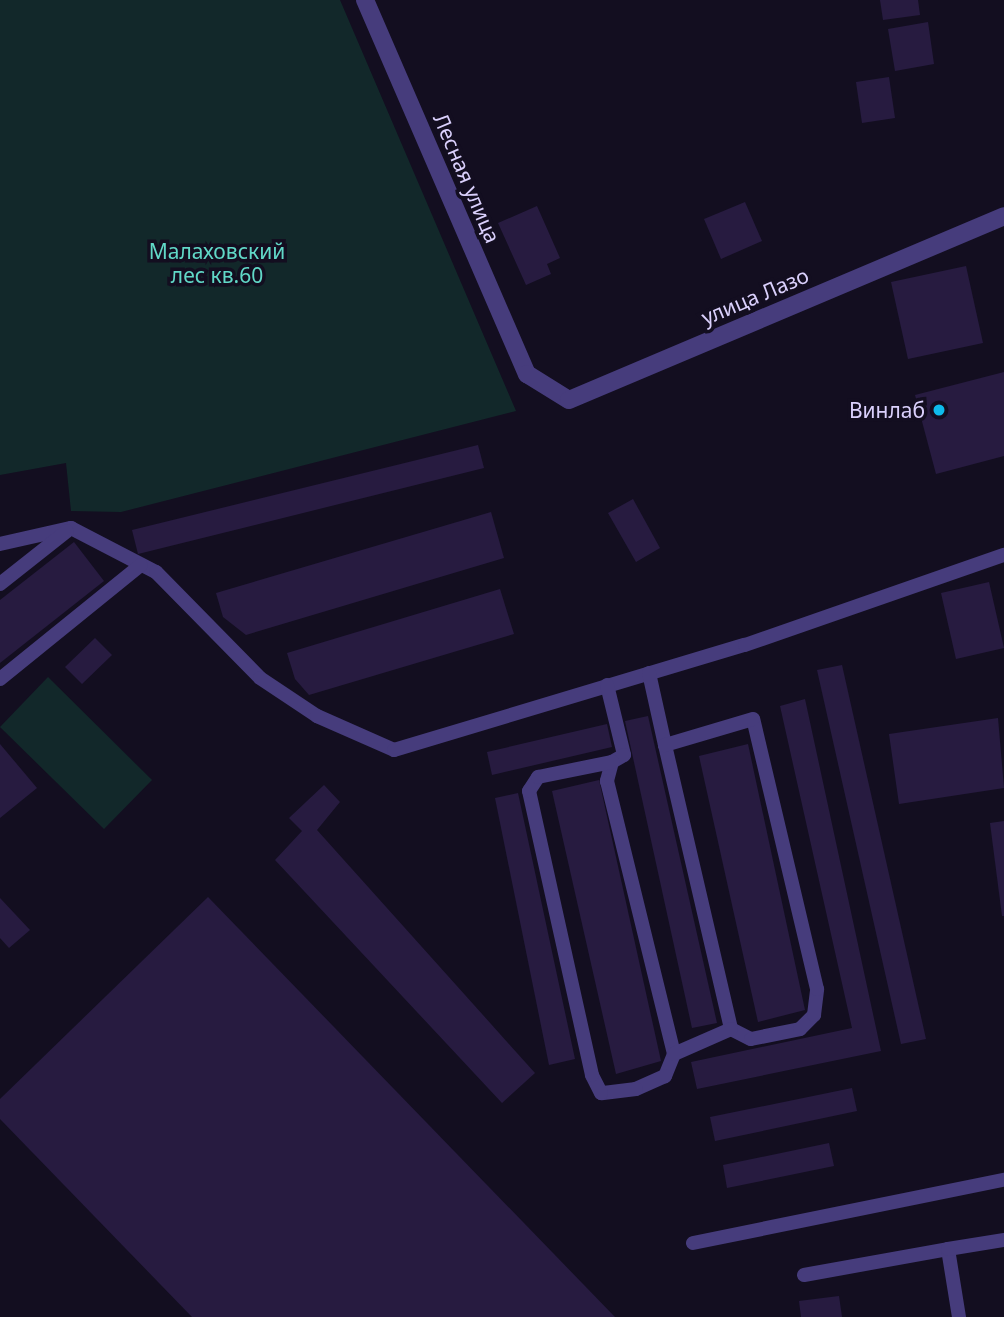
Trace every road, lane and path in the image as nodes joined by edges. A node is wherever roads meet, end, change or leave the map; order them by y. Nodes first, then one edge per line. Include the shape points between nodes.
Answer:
1 (365, 0) edge
2 (1004, 216) edge
3 (527, 374) joint
4 (71, 528) junction
5 (0, 544) edge
6 (1004, 555) edge
7 (141, 565) junction
8 (0, 584) edge
9 (649, 673) junction
10 (0, 679) edge
11 (607, 685) junction
12 (666, 745) junction
13 (612, 762) junction
14 (732, 1029) junction
15 (674, 1054) junction
16 (1004, 1180) edge
17 (1004, 1240) edge
18 (693, 1242) dead end
19 (948, 1249) junction
20 (804, 1275) dead end
21 (959, 1317) edge

1 - 3 street, Лесная улица
2 - 3 street, улица Лазо via 569,400
4 - 5 lane
4 - 7 lane
4 - 8 lane
6 - 9 lane
7 - 10 lane
7 - 11 lane via 156,572 260,678 317,716 394,750
9 - 11 lane
9 - 12 lane
11 - 13 lane via 624,755
12 - 14 lane
12 - 14 lane via 753,719 817,989 814,1015 800,1029 751,1039
13 - 15 lane via 607,781
13 - 15 lane via 538,777 529,791 592,1075 601,1093 636,1089 666,1076
14 - 15 lane
16 - 18 lane
17 - 19 lane
19 - 20 lane
19 - 21 lane

